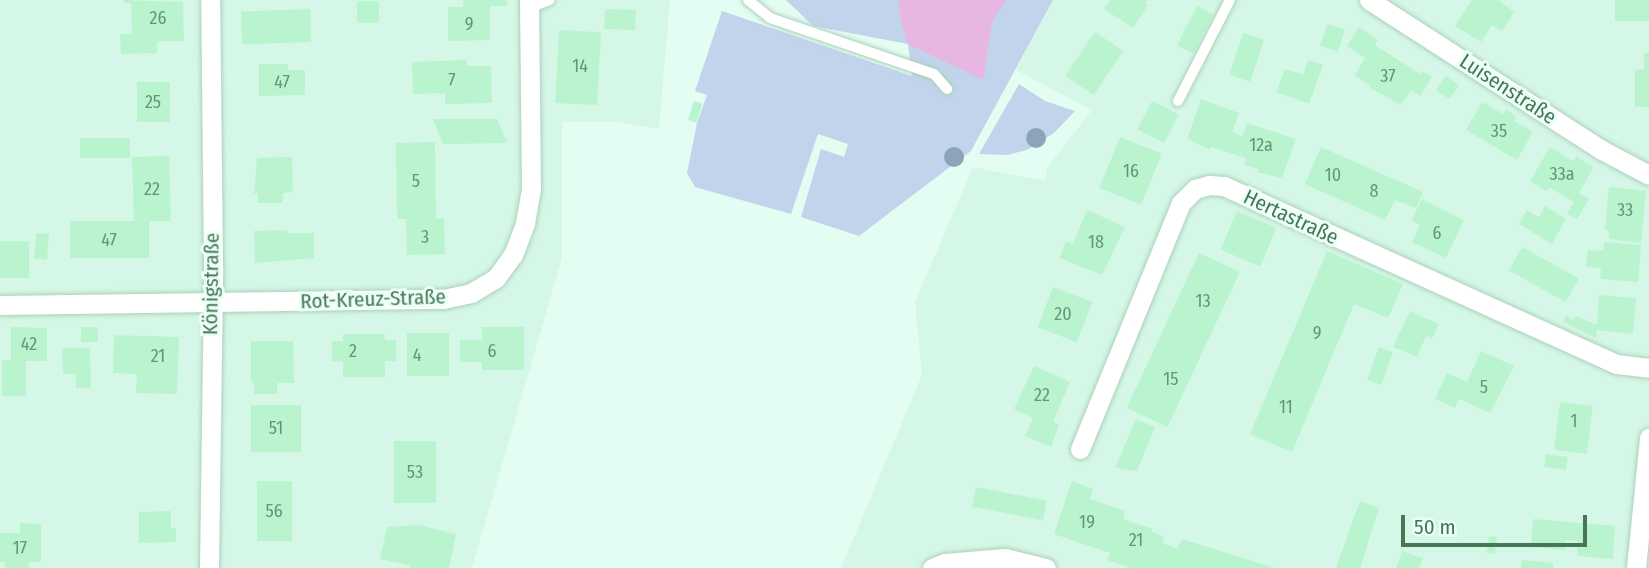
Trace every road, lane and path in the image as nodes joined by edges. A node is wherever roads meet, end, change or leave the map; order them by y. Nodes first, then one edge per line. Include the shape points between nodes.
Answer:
1 (209, 0) edge
2 (550, 0) edge
3 (748, 0) edge
4 (1230, 0) edge
5 (1369, 0) edge
6 (529, 4) edge
7 (947, 89) dead end
8 (1178, 101) dead end
9 (1649, 175) edge
10 (211, 302) junction
11 (0, 305) edge
12 (1649, 368) edge
13 (1649, 438) edge
14 (1080, 449) dead end
15 (209, 568) edge
16 (932, 568) edge
17 (1046, 568) edge
18 (1636, 568) edge

1 - 10 street, Königstraße
2 - 6 lane
3 - 7 lane via 770,18 934,75
4 - 8 lane
5 - 9 street, Luisenstraße via 1602,150
6 - 10 street, Rot-Kreuz-Straße via 531,190 513,255 496,278 471,293 443,299
10 - 11 street, Rot-Kreuz-Straße
10 - 15 street, Königstraße
12 - 14 street, Hertastraße via 1617,364 1224,186 1209,185 1181,203
13 - 18 street
16 - 17 street via 945,562 1005,558

